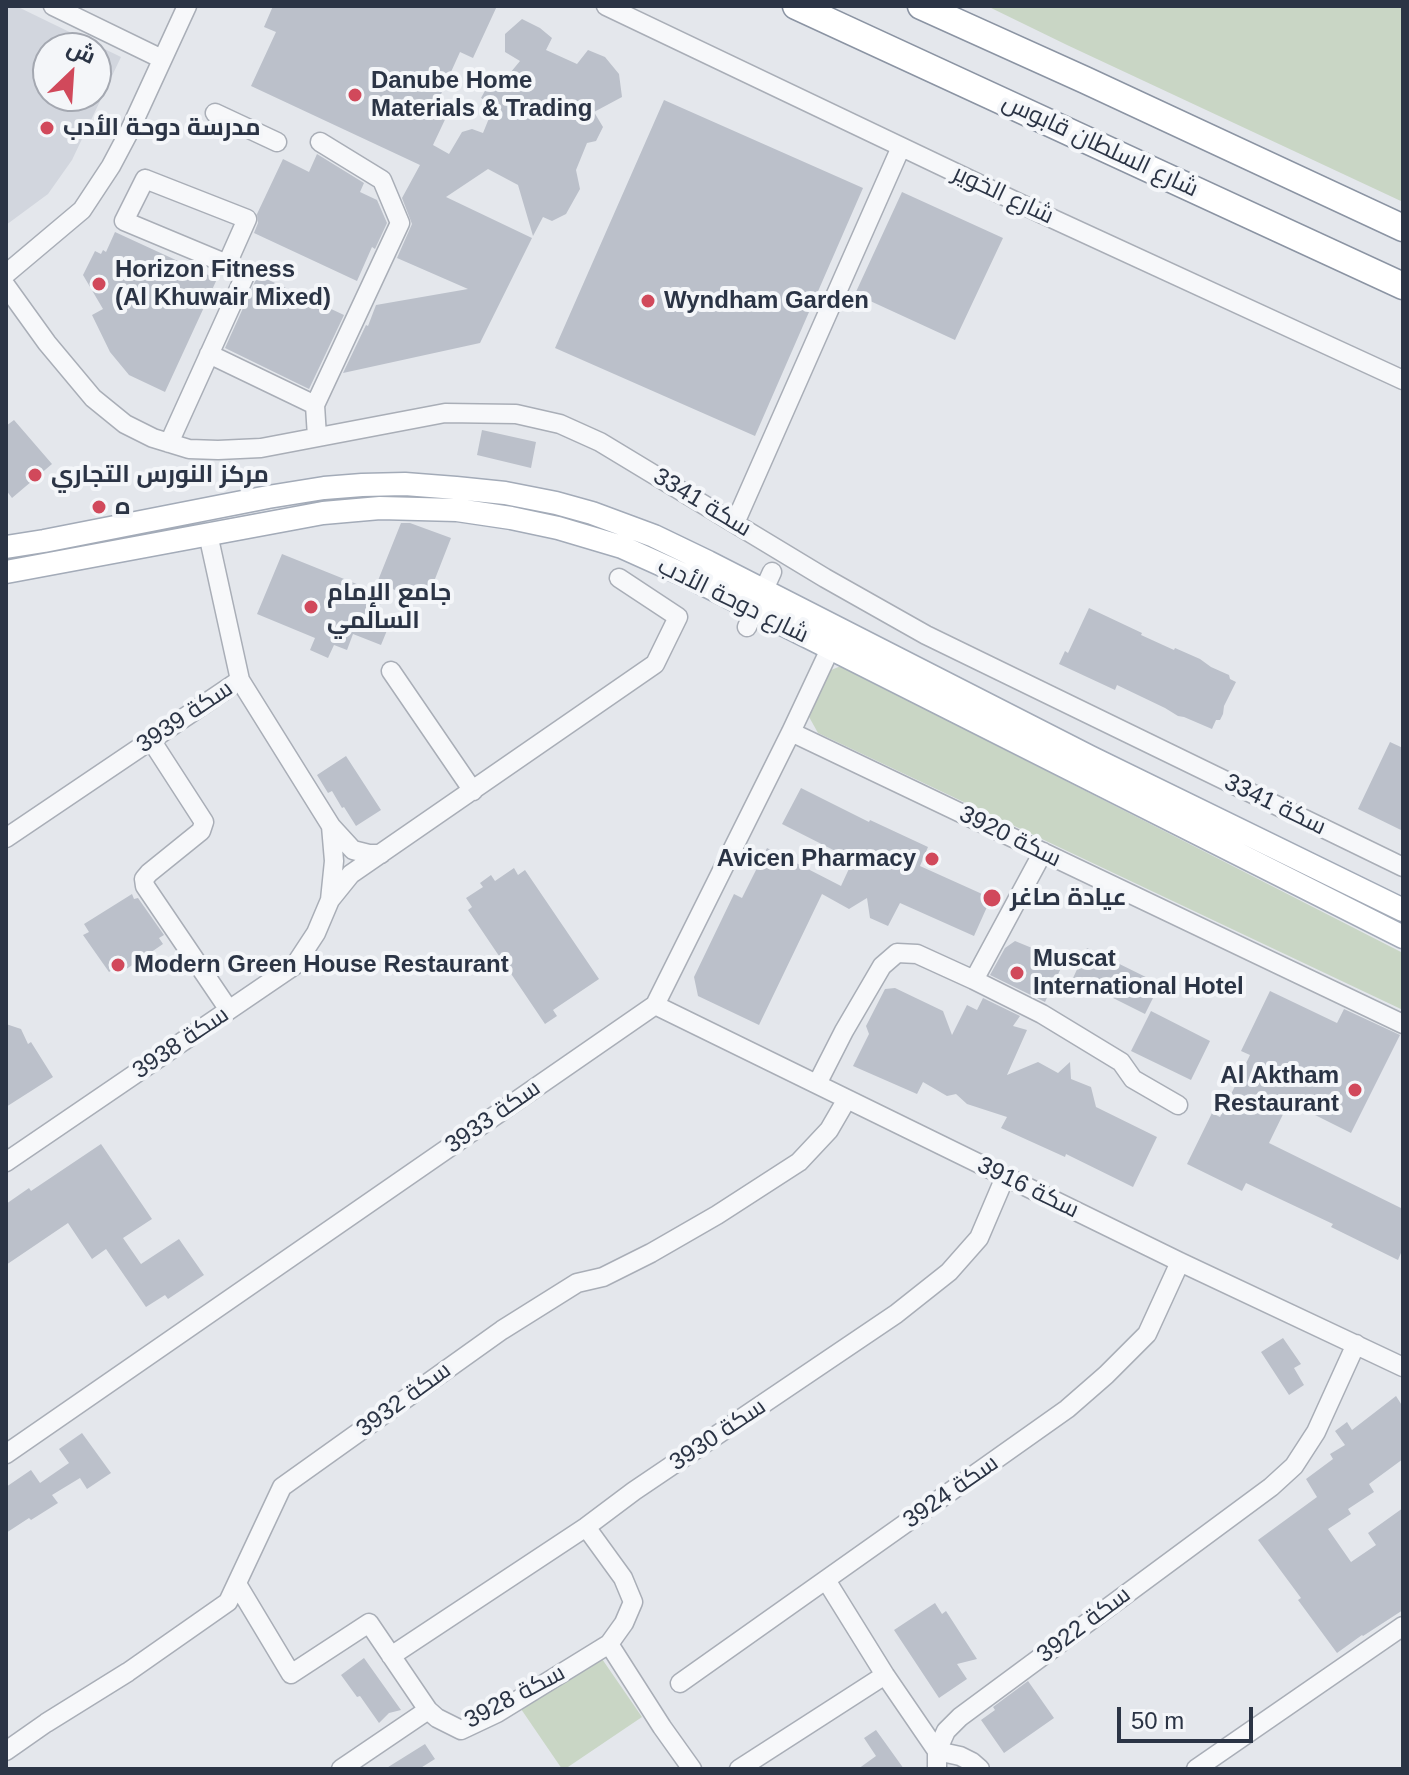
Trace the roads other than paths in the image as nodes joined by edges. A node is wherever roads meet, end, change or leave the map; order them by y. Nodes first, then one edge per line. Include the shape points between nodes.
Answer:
1 (53, 6) edge
2 (187, 6) edge
3 (606, 6) edge
4 (796, 6) edge
5 (921, 6) edge
6 (162, 59) junction
7 (215, 113) dead end
8 (277, 142) dead end
9 (320, 142) dead end
10 (901, 147) junction
11 (145, 179) joint
12 (1403, 228) edge
13 (247, 271) dead end
14 (6, 274) edge
15 (6, 286) edge
16 (1403, 286) edge
17 (209, 354) junction
18 (1403, 380) edge
19 (315, 405) junction
20 (317, 437) junction
21 (169, 443) junction
22 (735, 523) junction
23 (208, 534) junction
24 (6, 547) edge
25 (6, 572) edge
26 (619, 578) dead end
27 (759, 600) junction
28 (830, 649) junction
29 (391, 671) dead end
30 (240, 680) junction
31 (791, 732) junction
32 (151, 740) junction
33 (473, 791) junction
34 (331, 826) junction
35 (6, 838) edge
36 (1043, 852) junction
37 (381, 854) junction
38 (1403, 867) edge
39 (330, 900) junction
40 (1403, 910) edge
41 (1403, 937) edge
42 (974, 980) junction
43 (655, 1005) junction
44 (229, 1010) junction
45 (1403, 1024) edge
46 (817, 1084) junction
47 (847, 1099) junction
48 (1178, 1105) dead end
49 (6, 1162) edge
50 (1005, 1177) junction
51 (1180, 1262) junction
52 (1356, 1344) junction
53 (1403, 1367) edge
54 (6, 1454) edge
55 (586, 1527) junction
56 (826, 1580) junction
57 (237, 1584) junction
58 (1403, 1626) edge
59 (609, 1644) junction
60 (391, 1656) junction
61 (885, 1675) junction
62 (680, 1683) dead end
63 (428, 1710) junction
64 (6, 1751) edge
65 (937, 1760) edge
66 (341, 1769) edge
67 (692, 1769) edge
68 (739, 1769) edge
69 (980, 1769) edge
70 (1196, 1769) edge

1 - 6 street
2 - 6 street
3 - 10 street, شارع الخوير
4 - 16 highway, شارع السلطان قابوس
5 - 12 highway
6 - 14 street via 111,166 82,210
7 - 8 street
9 - 19 street via 382,180 400,223
10 - 18 street, شارع الخوير
10 - 22 street
11 - 11 street via 124,221 227,264 247,219
13 - 17 street
15 - 21 street, سكة 3341 via 93,398 125,424
17 - 19 street
17 - 21 street
19 - 20 street
20 - 21 street, سكة 3341 via 218,450
20 - 22 street, سكة 3341 via 445,413 516,414 560,424 600,442
22 - 38 street, سكة 3341 via 926,635
23 - 25 main road, شارع دوحة الأدب
23 - 27 main road, شارع دوحة الأدب via 380,508 471,512 558,528 622,547 691,578
23 - 30 street, سكة 3939
24 - 27 main road, شارع دوحة الأدب via 310,490 405,484 505,493 580,510 654,536
26 - 33 street, سكة 3938 via 678,617 655,664
27 - 28 main road, شارع دوحة الأدب
27 - 40 main road, شارع دوحة الأدب
28 - 31 street, سكة 3933
28 - 41 main road, شارع دوحة الأدب
29 - 33 street
30 - 32 street, سكة 3939
30 - 34 street, سكة 3938
31 - 36 street, سكة 3920
31 - 43 street, سكة 3933
32 - 35 street, سكة 3939
32 - 44 street via 204,822 201,831 149,873 145,886
33 - 37 street, سكة 3938
34 - 37 street, سكة 3938 via 353,850
34 - 39 street, سكة 3938
36 - 42 street
36 - 45 street, سكة 3920
37 - 39 street, سكة 3938 via 351,874
39 - 44 street, سكة 3938 via 295,965
42 - 46 street via 917,954 897,953 882,966
42 - 48 street via 1095,1046 1121,1062 1148,1090
43 - 46 street, سكة 3916
43 - 54 street, سكة 3933
44 - 49 street, سكة 3938
46 - 47 street, سكة 3916
47 - 50 street, سكة 3916
47 - 57 street, سكة 3932 via 829,1130 799,1162 651,1253 564,1291 282,1487
50 - 51 street, سكة 3916
50 - 55 street, سكة 3930 via 979,1238 949,1272
51 - 52 street, سكة 3916
51 - 56 street, سكة 3924 via 1147,1334 1106,1375 1067,1409
52 - 53 street, سكة 3916
52 - 65 street, سكة 3922 via 1316,1432 1294,1466 960,1717 946,1731
55 - 59 street via 623,1578 633,1602
55 - 60 street, سكة 3930
56 - 61 street
56 - 62 street, سكة 3924
57 - 60 street via 291,1674 369,1623
57 - 64 street, سكة 3932 via 228,1602
58 - 70 street
59 - 63 street, سكة 3928 via 461,1730
59 - 67 street
60 - 63 street
61 - 65 street
61 - 68 street
63 - 66 street, سكة 3928
65 - 69 street via 960,1756

